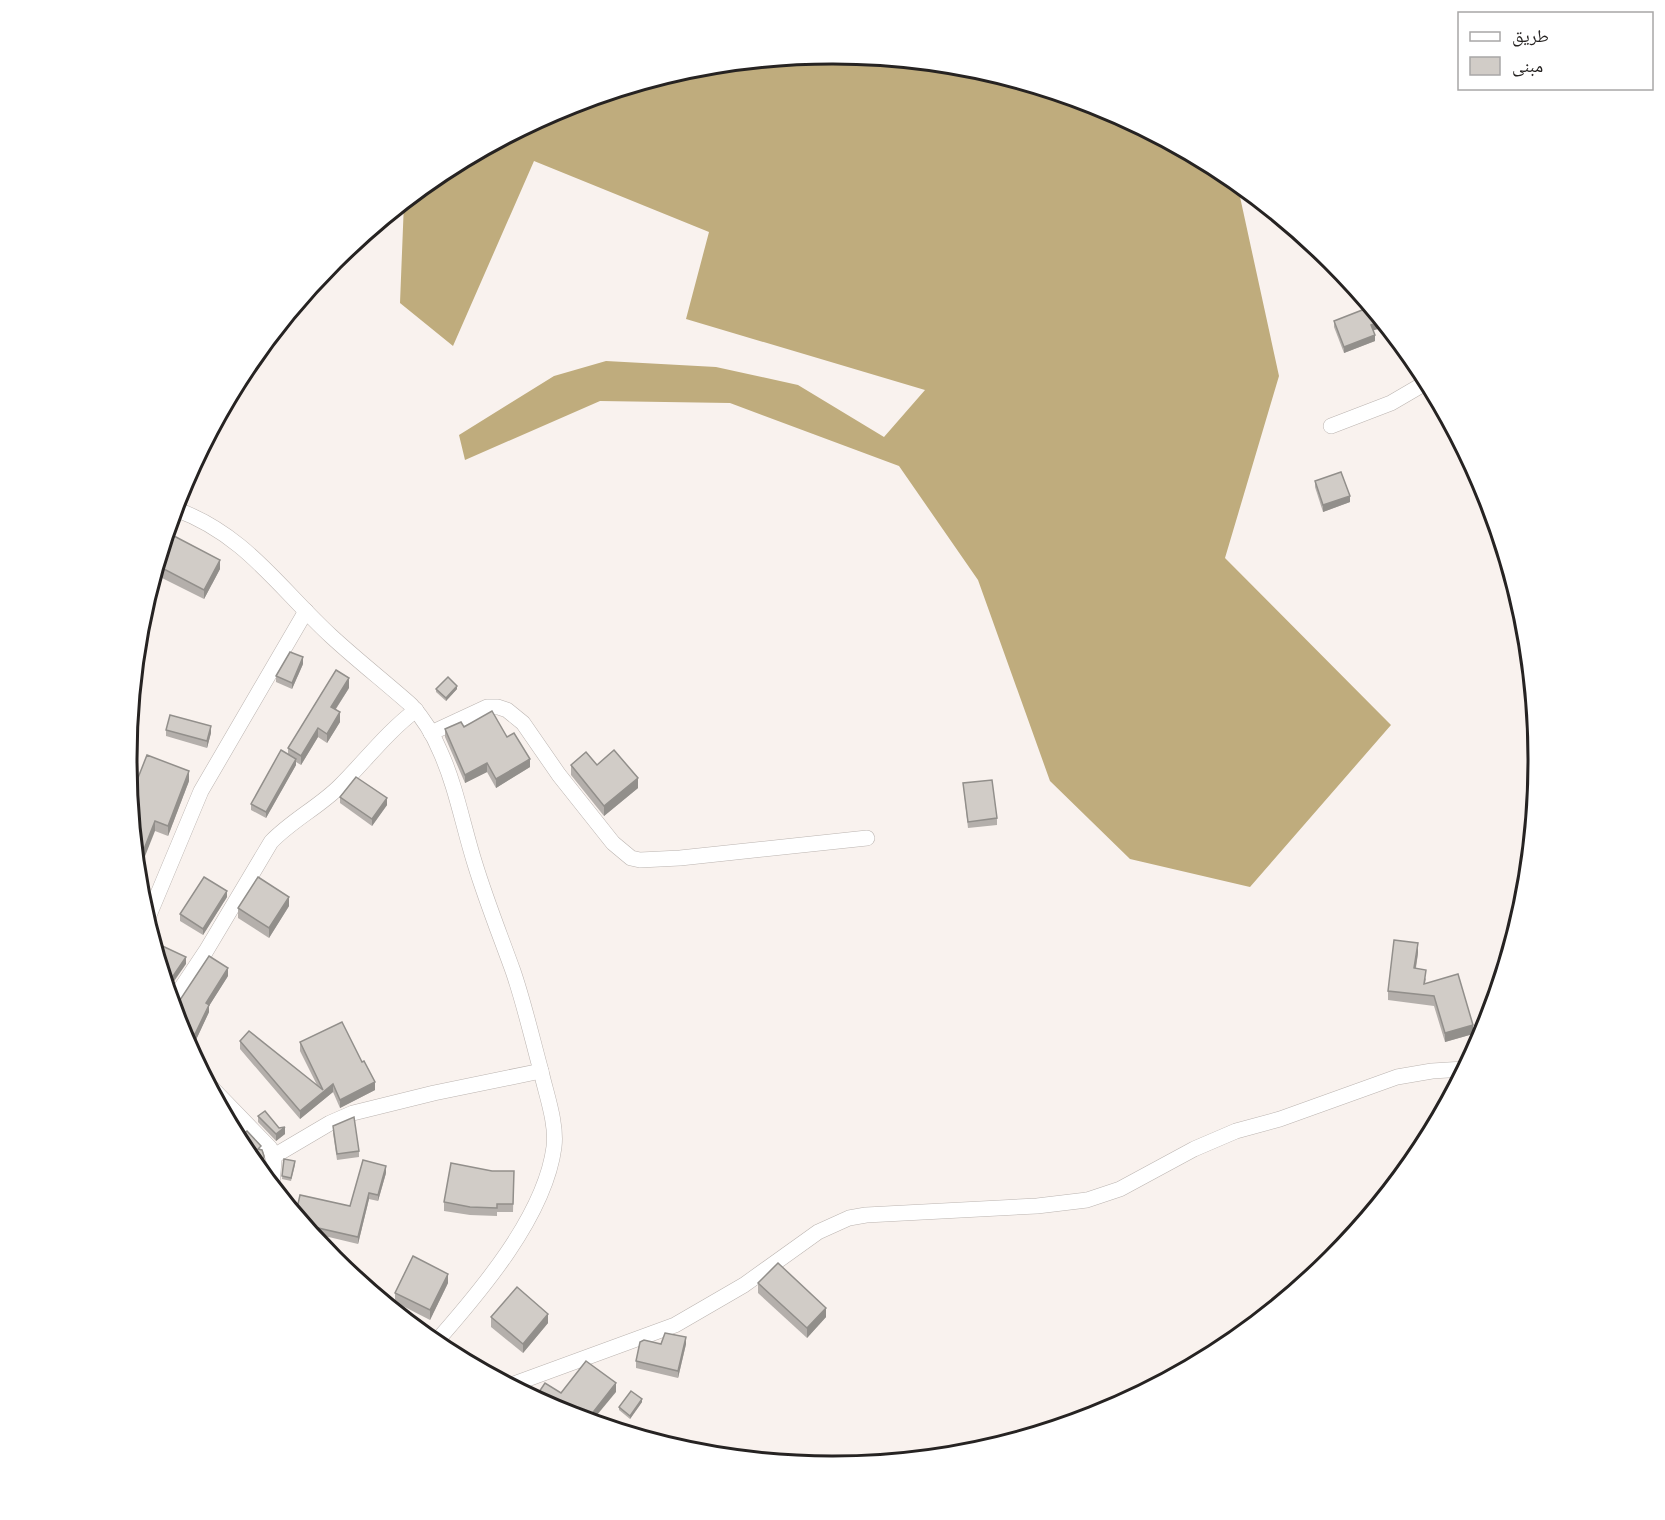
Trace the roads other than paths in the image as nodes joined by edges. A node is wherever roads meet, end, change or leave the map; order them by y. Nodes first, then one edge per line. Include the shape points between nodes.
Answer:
1 (1419, 387) edge
2 (1331, 426) dead end
3 (183, 513) edge
4 (306, 611) junction
5 (416, 710) junction
6 (431, 733) junction
7 (867, 838) dead end
8 (153, 907) edge
9 (178, 994) edge
10 (1455, 1070) edge
11 (541, 1071) junction
12 (228, 1105) edge
13 (274, 1156) junction
14 (272, 1171) edge
15 (442, 1335) edge
16 (520, 1382) edge

1 - 2 street via 1391,403
3 - 4 street via 218,529 260,562
4 - 5 street
4 - 8 street via 201,791
5 - 6 street
5 - 9 street via 334,791 272,842
6 - 7 street via 487,707 507,710 523,723 613,843 631,858 680,858
6 - 11 street via 450,774
10 - 16 street via 1397,1077 1236,1131 1120,1189 1087,1200 849,1218 818,1232 744,1285 675,1325
11 - 13 street via 353,1113
11 - 15 street via 554,1138 544,1181 533,1209 504,1257
12 - 13 street
13 - 14 street

